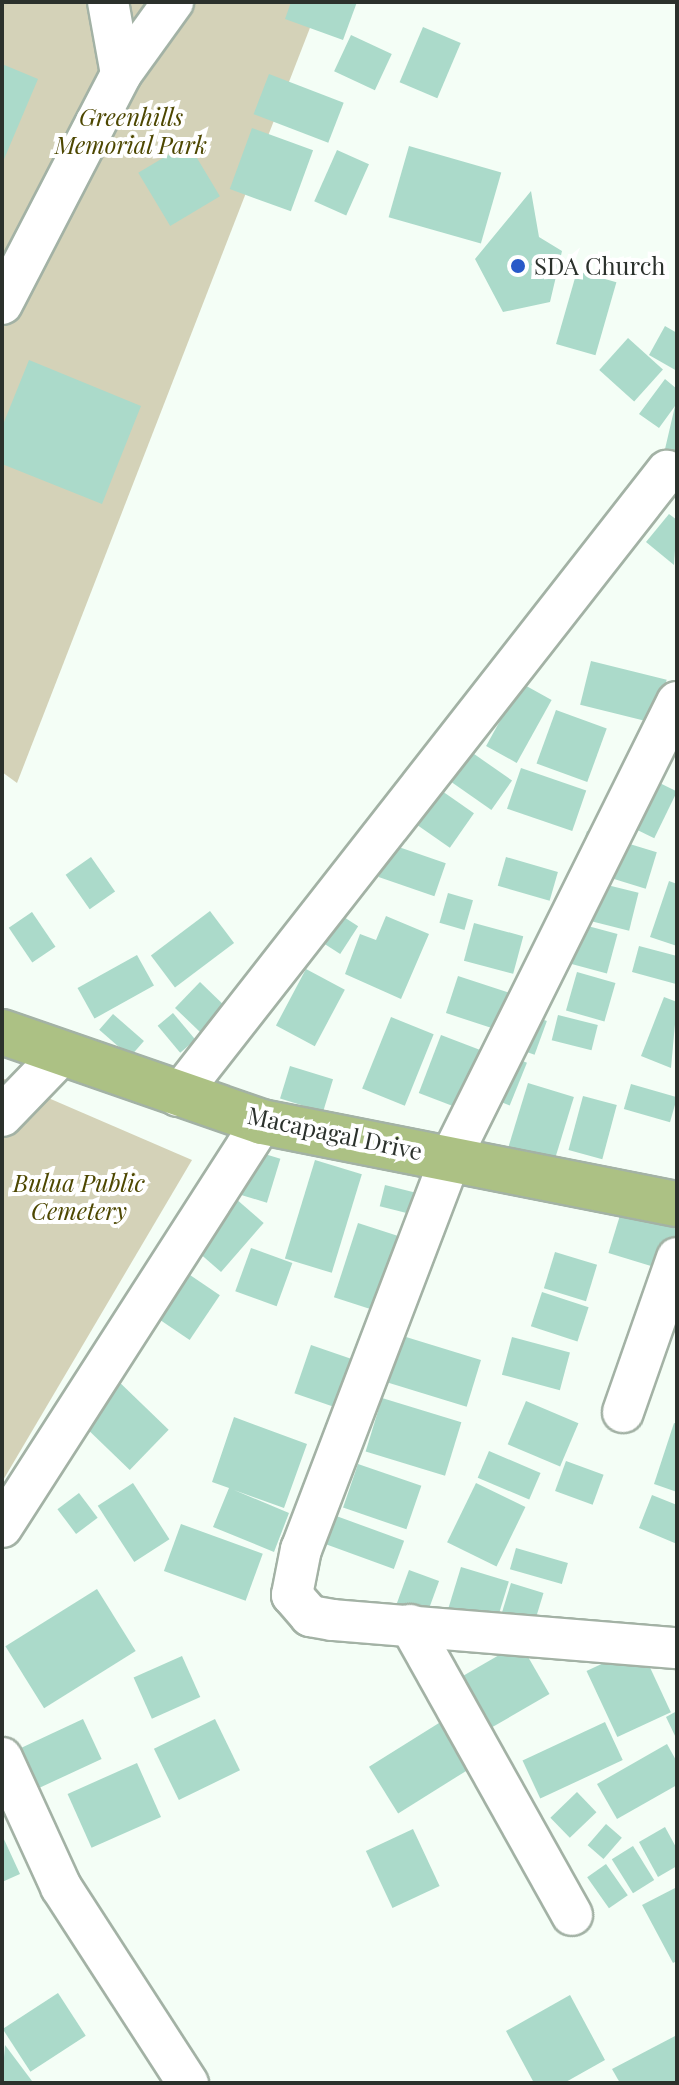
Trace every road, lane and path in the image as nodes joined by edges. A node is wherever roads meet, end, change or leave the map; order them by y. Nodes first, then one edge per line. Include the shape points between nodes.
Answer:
1 (108, 2) edge
2 (173, 2) edge
3 (121, 74) junction
4 (2, 304) edge
5 (667, 471) dead end
6 (677, 702) edge
7 (2, 1032) edge
8 (59, 1057) junction
9 (178, 1096) junction
10 (2, 1116) edge
11 (262, 1122) junction
12 (451, 1157) junction
13 (675, 1197) edge
14 (677, 1258) edge
15 (623, 1412) dead end
16 (2, 1527) edge
17 (410, 1625) junction
18 (677, 1648) edge
19 (2, 1758) edge
20 (572, 1915) dead end
21 (188, 2083) edge

1 - 3 street
2 - 3 street
3 - 4 street
5 - 9 street
6 - 12 street
7 - 8 main road, Macapagal Drive
8 - 9 main road, Macapagal Drive
8 - 10 street
9 - 11 main road, Macapagal Drive
11 - 12 main road, Macapagal Drive
11 - 16 street
12 - 13 main road, Macapagal Drive
12 - 17 street via 301,1549 292,1595 310,1616
14 - 15 street
17 - 18 street
17 - 20 street
19 - 21 street via 61,1887

